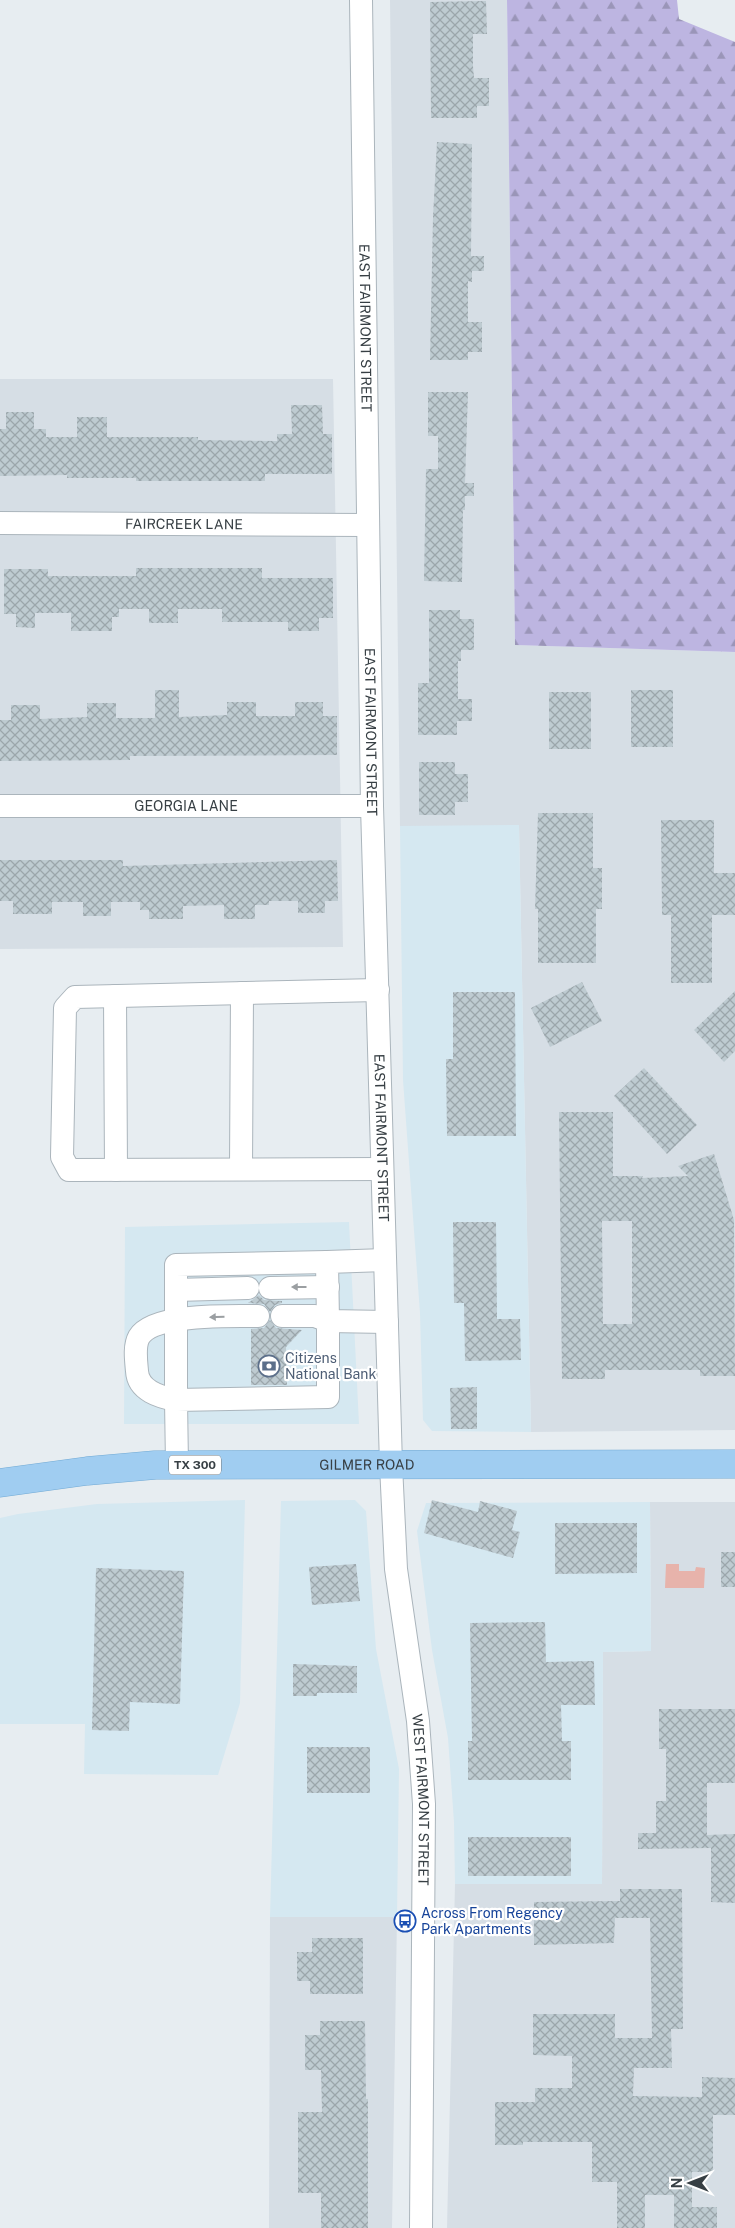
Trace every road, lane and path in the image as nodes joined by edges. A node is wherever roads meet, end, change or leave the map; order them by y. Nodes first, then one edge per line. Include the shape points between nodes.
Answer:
1 (361, 0) edge
2 (0, 523) edge
3 (368, 524) junction
4 (0, 806) edge
5 (372, 806) junction
6 (378, 990) junction
7 (242, 993) junction
8 (115, 996) junction
9 (382, 1169) junction
10 (116, 1170) junction
11 (241, 1170) junction
12 (385, 1260) junction
13 (327, 1262) junction
14 (328, 1287) junction
15 (176, 1290) junction
16 (258, 1316) dead end
17 (282, 1316) dead end
18 (176, 1318) junction
19 (328, 1321) junction
20 (387, 1322) junction
21 (176, 1400) junction
22 (735, 1464) edge
23 (177, 1465) junction
24 (391, 1465) junction
25 (0, 1483) edge
26 (421, 2228) edge

1 - 3 street, EAST FAIRMONT STREET
2 - 3 street, FAIRCREEK LANE
3 - 5 street, EAST FAIRMONT STREET
4 - 5 street, GEORGIA LANE
5 - 6 street, EAST FAIRMONT STREET
6 - 7 street
6 - 9 street, EAST FAIRMONT STREET
7 - 8 street
7 - 11 street
8 - 10 street
8 - 10 street via 74,997 65,1008 62,1157 69,1170
9 - 11 street
9 - 12 street, EAST FAIRMONT STREET
10 - 11 street
12 - 13 street
12 - 20 street, EAST FAIRMONT STREET
13 - 14 street
13 - 15 street via 176,1265
14 -> 15 street
14 - 19 street
15 - 18 street
16 -> 18 street
17 - 19 street via 315,1316
18 - 21 street
18 - 21 street via 148,1329 140,1335 136,1345 137,1375 146,1389 156,1396
19 - 20 street
19 - 21 street via 328,1397
20 - 24 street, EAST FAIRMONT STREET
21 - 23 street
22 - 24 main road, GILMER ROAD / TX 300
23 - 24 main road, GILMER ROAD / TX 300
23 - 25 main road, GILMER ROAD / TX 300 via 87,1471
24 - 26 street, WEST FAIRMONT STREET via 396,1569 418,1721 424,1804

